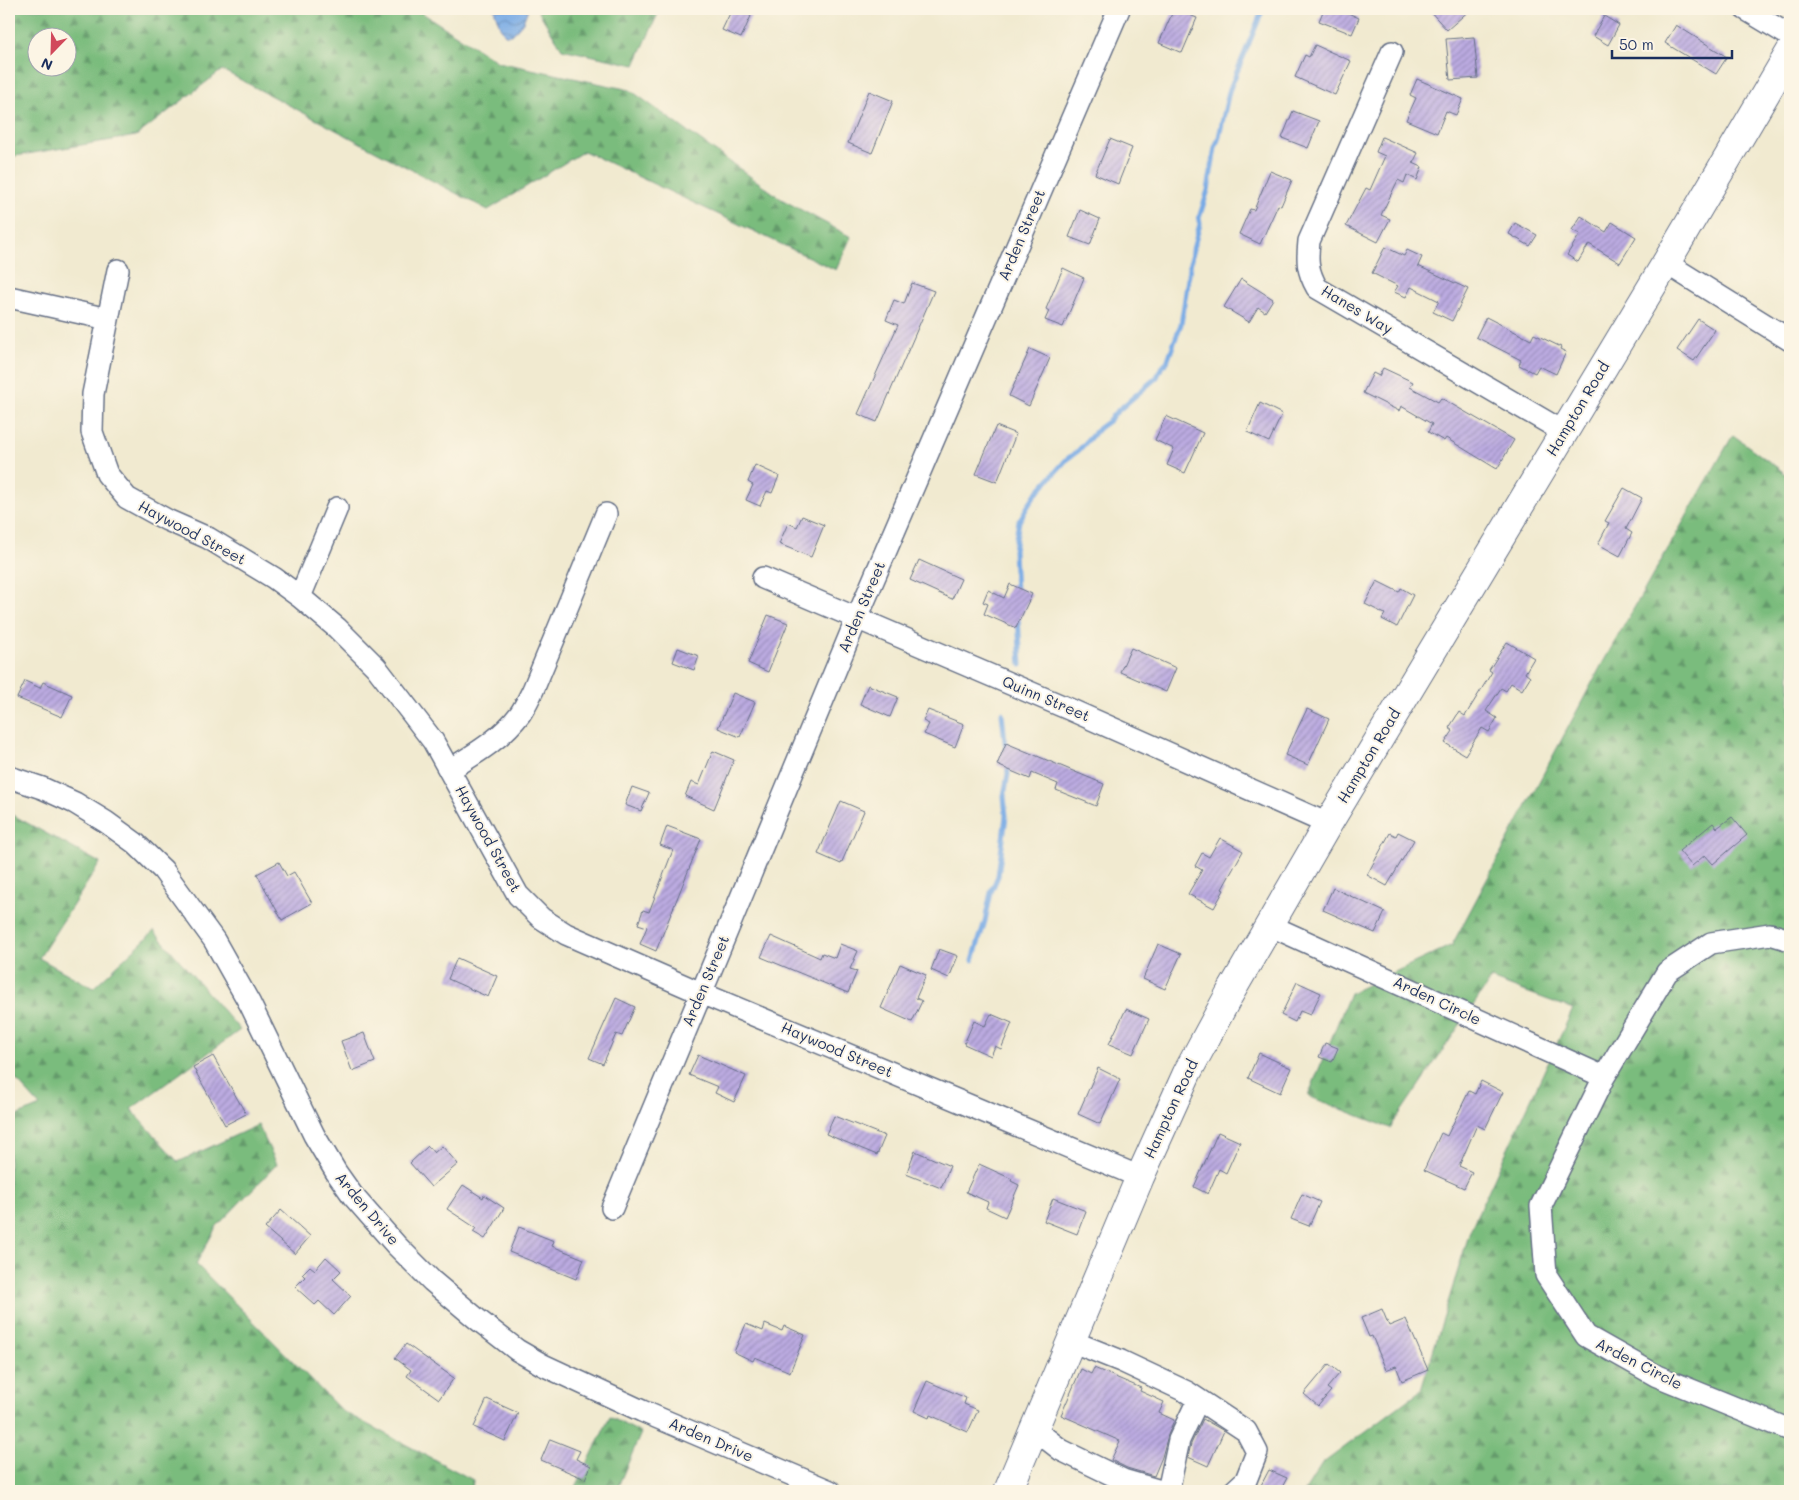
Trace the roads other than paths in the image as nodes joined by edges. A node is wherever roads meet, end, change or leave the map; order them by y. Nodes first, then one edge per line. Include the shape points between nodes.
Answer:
1 (1119, 9) edge
2 (1745, 9) edge
3 (1790, 36) edge
4 (1392, 52) dead end
5 (1790, 52) edge
6 (1666, 263) junction
7 (118, 270) dead end
8 (9, 296) edge
9 (108, 319) junction
10 (1790, 340) edge
11 (1564, 432) junction
12 (337, 508) dead end
13 (606, 514) dead end
14 (763, 578) dead end
15 (300, 597) junction
16 (857, 618) junction
17 (449, 770) junction
18 (9, 777) edge
19 (1328, 824) junction
20 (1269, 925) junction
21 (1790, 940) edge
22 (701, 994) junction
23 (1604, 1077) junction
24 (1140, 1177) junction
25 (612, 1208) dead end
26 (1071, 1341) junction
27 (1198, 1400) junction
28 (1034, 1429) junction
29 (1790, 1430) edge
30 (830, 1491) edge
31 (1008, 1491) edge
32 (1161, 1491) edge
33 (1168, 1491) edge
34 (1234, 1491) edge

1 - 16 street, Arden Street
2 - 3 street
4 - 11 street, Hanes Way via 1309,241 1309,274 1317,288
5 - 6 main road, Hampton Road
6 - 10 street
6 - 11 main road, Hampton Road
7 - 9 street, Haywood Street
8 - 9 street
9 - 15 street, Haywood Street via 93,394 92,432 107,474 127,498 208,538
11 - 19 main road, Hampton Road
12 - 15 street
13 - 17 street via 521,713 489,745
14 - 16 street, Quinn Street
15 - 17 street, Haywood Street via 376,667 433,741
16 - 19 street, Quinn Street
16 - 22 street, Arden Street
17 - 22 street, Haywood Street via 518,895 541,918 566,934
18 - 30 street, Arden Drive via 75,803 135,843 163,870 214,940 336,1172 359,1203 432,1281 476,1319 543,1365
19 - 20 main road, Hampton Road
20 - 23 street, Arden Circle
20 - 24 main road, Hampton Road via 1187,1073
21 - 23 street, Arden Circle via 1770,934 1711,943 1667,972
22 - 24 street, Haywood Street
22 - 25 street, Arden Street
23 - 29 street, Arden Circle via 1541,1206 1546,1274 1586,1336 1656,1376
24 - 26 main road, Hampton Road
26 - 27 street via 1121,1361
26 - 28 main road, Hampton Road
27 - 33 street via 1179,1440
27 - 34 street via 1246,1432 1257,1452 1246,1480
28 - 31 main road, Hampton Road
28 - 32 street via 1060,1450 1123,1480

